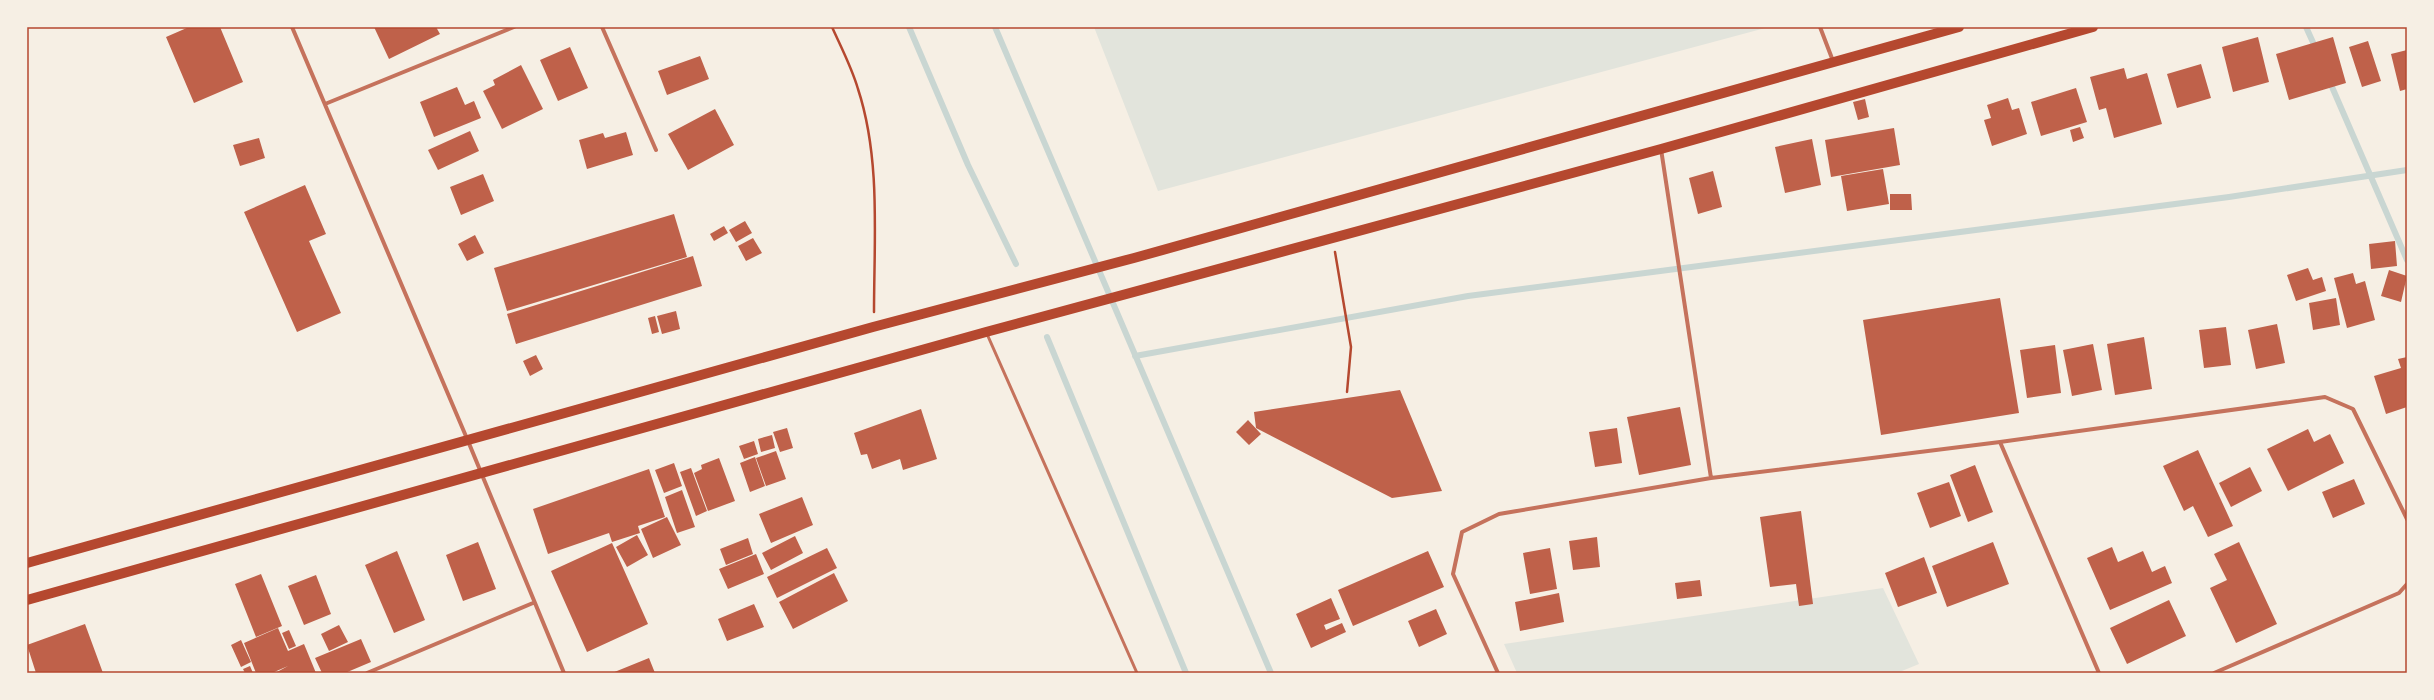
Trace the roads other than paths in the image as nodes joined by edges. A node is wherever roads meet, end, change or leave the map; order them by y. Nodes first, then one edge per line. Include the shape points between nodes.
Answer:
1 (292, 27) edge
2 (514, 27) edge
3 (602, 27) edge
4 (1820, 27) edge
5 (1959, 27) edge
6 (2093, 27) edge
7 (1833, 61) junction
8 (325, 104) junction
9 (1661, 148) junction
10 (656, 150) dead end
11 (986, 332) junction
12 (468, 441) junction
13 (2000, 442) junction
14 (482, 473) junction
15 (1711, 478) junction
16 (2407, 519) edge
17 (27, 563) edge
18 (2407, 584) edge
19 (27, 600) edge
20 (533, 603) junction
21 (367, 673) edge
22 (564, 673) edge
23 (1137, 673) edge
24 (1498, 673) edge
25 (2099, 673) edge
26 (2214, 673) edge

1 - 8 street
2 - 8 street
3 - 10 street
4 - 7 street
5 - 7 main road
6 - 9 main road
7 - 12 main road via 1134,258 873,327
8 - 12 street
9 - 11 main road
9 - 15 street
11 - 14 main road
11 - 23 lane
12 - 14 street
12 - 17 main road
13 - 15 street
13 - 16 street via 2325,397 2353,409
13 - 25 street
14 - 19 main road
14 - 20 street
15 - 24 street via 1499,514 1462,532 1453,574
18 - 26 street via 2399,593
20 - 21 street
20 - 22 street

